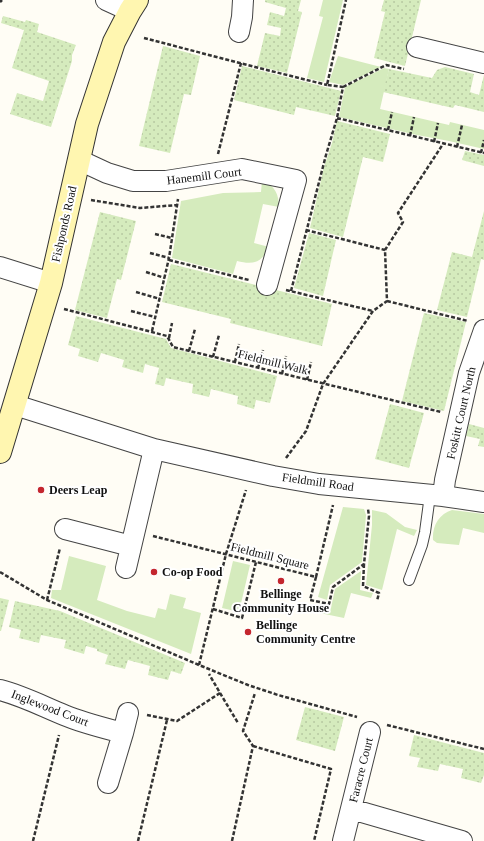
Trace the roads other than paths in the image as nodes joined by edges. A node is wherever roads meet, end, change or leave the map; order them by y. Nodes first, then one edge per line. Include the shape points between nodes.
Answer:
1 (106, 0) edge
2 (243, 0) edge
3 (133, 5) edge
4 (239, 32) dead end
5 (417, 46) dead end
6 (484, 63) edge
7 (79, 160) junction
8 (0, 267) edge
9 (51, 283) junction
10 (267, 285) dead end
11 (477, 326) edge
12 (15, 405) junction
13 (154, 449) junction
14 (0, 452) edge
15 (436, 496) junction
16 (484, 502) edge
17 (65, 530) road end
18 (133, 539) junction
19 (126, 568) dead end
20 (409, 580) dead end
21 (0, 690) edge
22 (128, 713) road end
23 (371, 724) road end
24 (124, 733) junction
25 (108, 783) dead end
26 (351, 809) junction
27 (343, 841) edge
28 (462, 841) edge

1 - 3 street
2 - 4 street
3 - 7 street, Fishponds Road via 112,49 87,124
5 - 6 street
7 - 9 street, Fishponds Road
7 - 10 street, Hanemill Court via 133,181 166,181 242,169 296,180
8 - 9 street
9 - 12 street, Fishponds Road
11 - 15 street, Foskitt Court North via 460,418 445,480
12 - 13 street, Fieldmill Road
12 - 14 street, Fishponds Road
13 - 15 street, Fieldmill Road via 319,484
13 - 18 street
15 - 16 street, Fieldmill Road
15 - 20 lane
17 - 18 street
18 - 19 street
21 - 24 street, Inglewood Court via 16,694 64,716
22 - 24 street
23 - 26 street, Faracre Court
24 - 25 street
26 - 27 street, Faracre Court
26 - 28 street, Faracre Court

